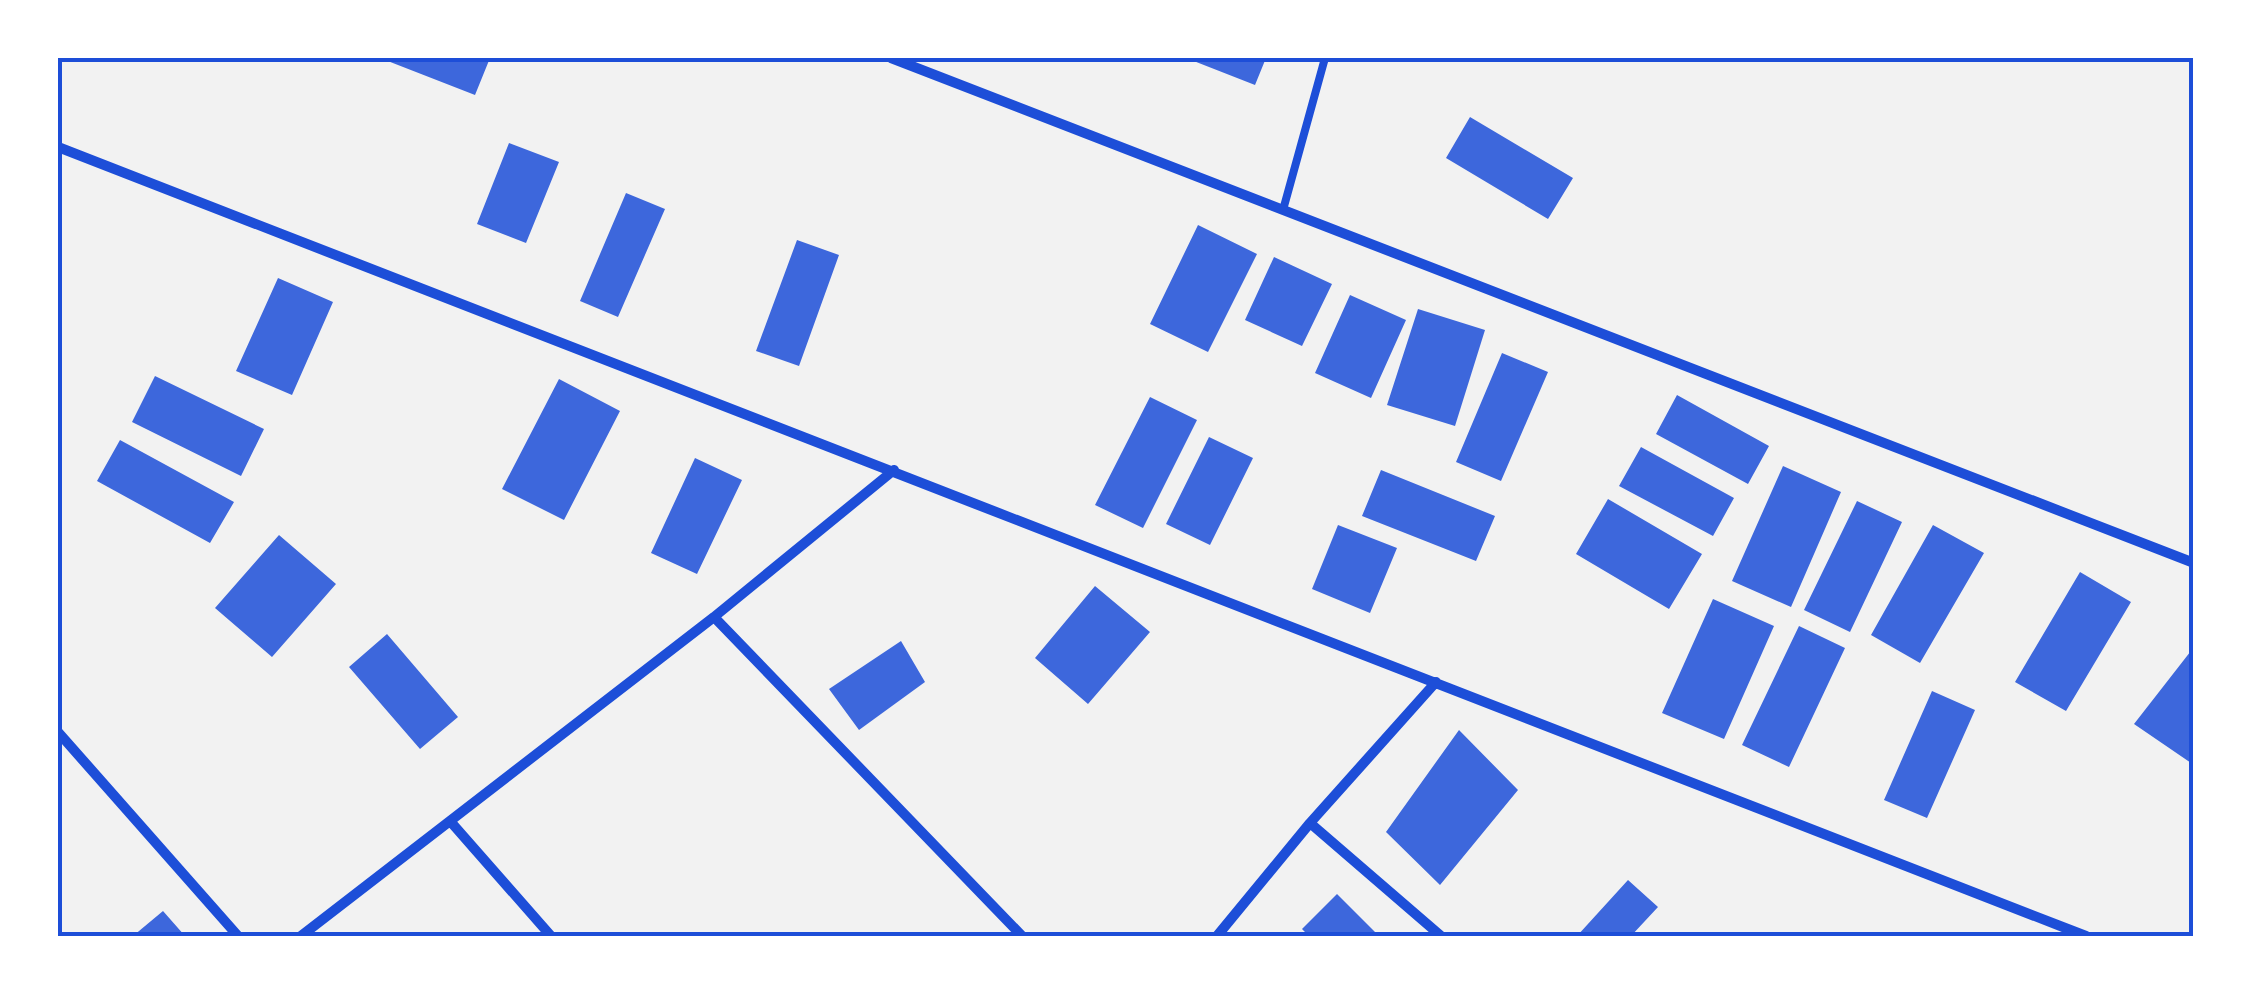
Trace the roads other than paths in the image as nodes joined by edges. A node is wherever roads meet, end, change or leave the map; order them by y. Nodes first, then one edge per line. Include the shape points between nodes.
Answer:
1 (892, 58) edge
2 (1325, 58) edge
3 (58, 147) edge
4 (1282, 210) junction
5 (894, 470) junction
6 (2194, 563) edge
7 (714, 616) junction
8 (1436, 682) junction
9 (58, 732) edge
10 (450, 822) junction
11 (1310, 822) junction
12 (238, 936) edge
13 (301, 936) edge
14 (551, 936) edge
15 (1022, 936) edge
16 (1217, 936) edge
17 (1441, 936) edge
18 (2086, 936) edge

1 - 4 street
2 - 4 lane
3 - 5 street
4 - 6 street
5 - 7 street
5 - 8 street
7 - 10 street
7 - 15 street
8 - 11 street
8 - 18 street
9 - 12 street
10 - 13 street
10 - 14 street
11 - 16 street
11 - 17 street

